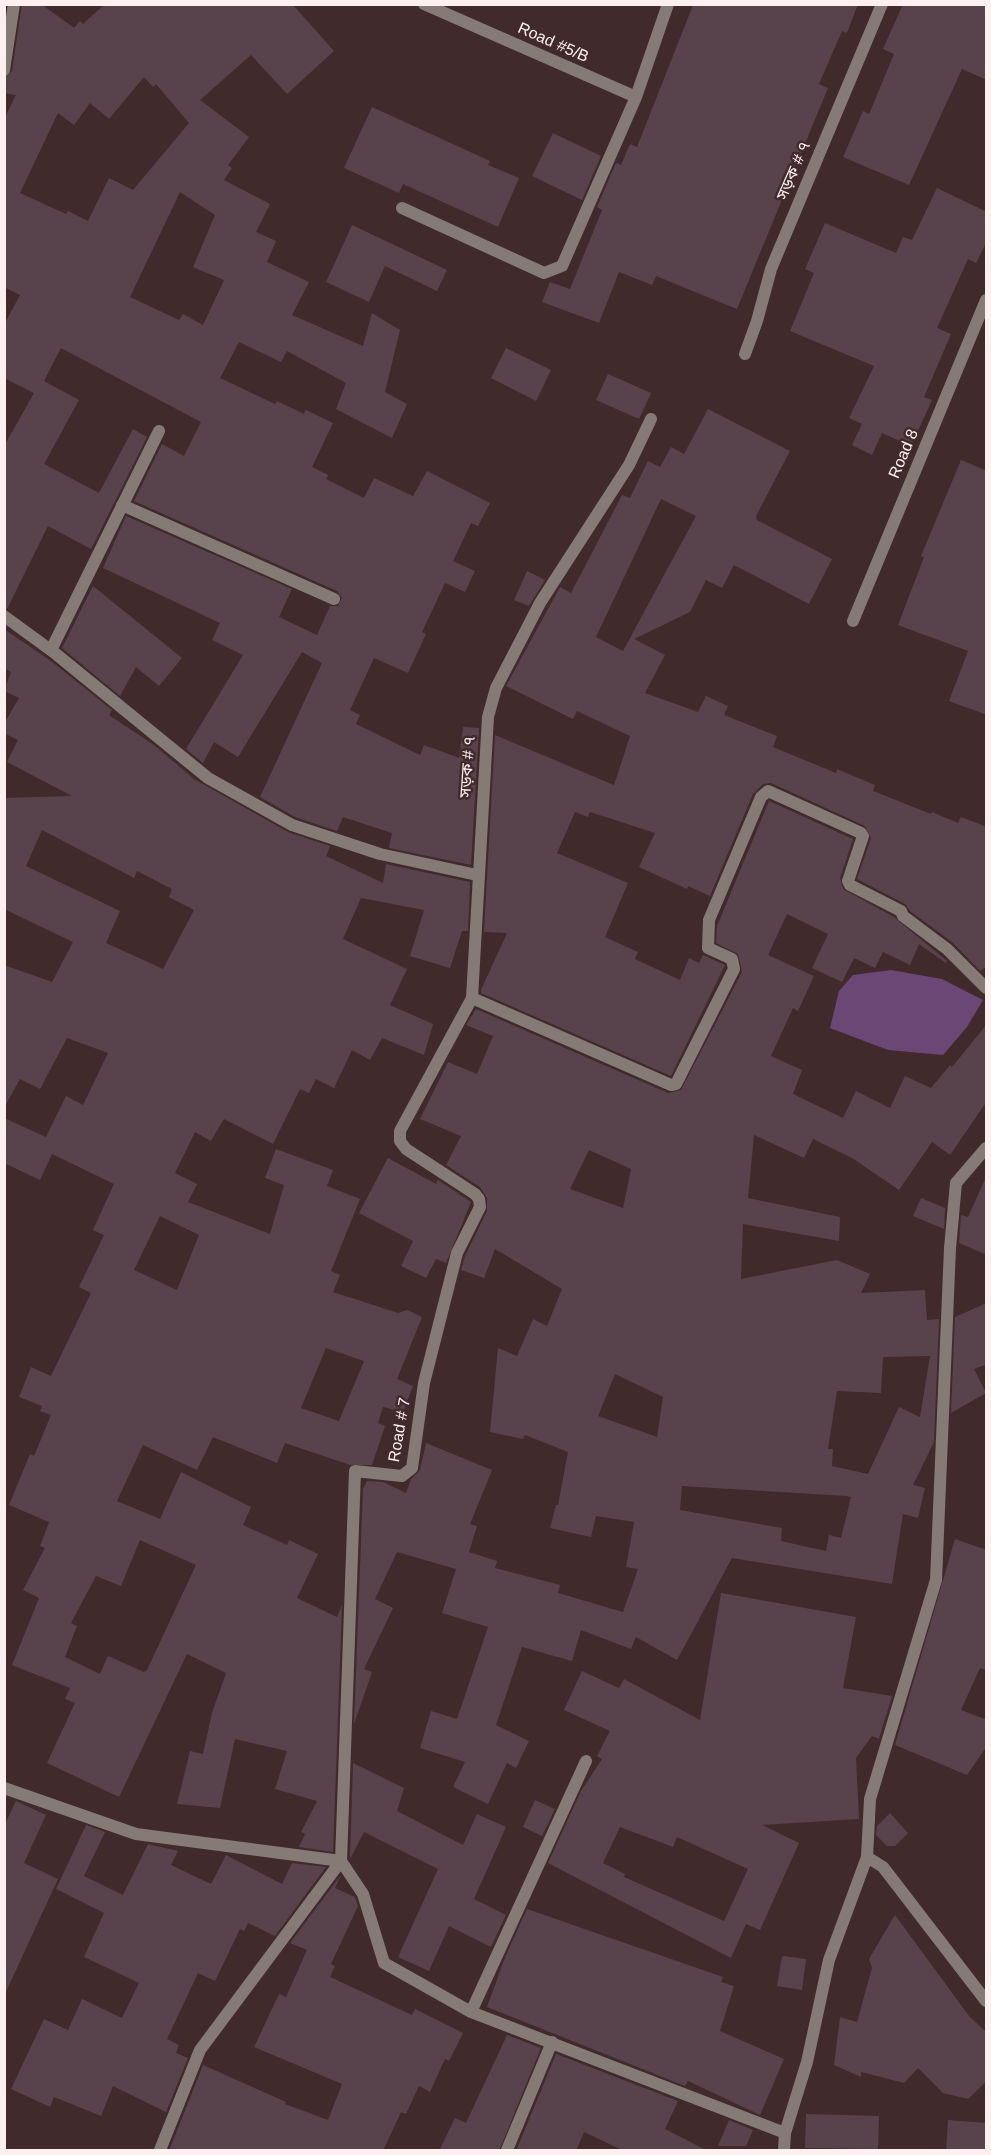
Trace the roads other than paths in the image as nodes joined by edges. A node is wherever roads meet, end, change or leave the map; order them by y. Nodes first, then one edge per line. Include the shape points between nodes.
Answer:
1 (14, 4) edge
2 (424, 4) edge
3 (668, 4) edge
4 (882, 4) edge
5 (4, 70) edge
6 (636, 97) junction
7 (402, 208) dead end
8 (987, 300) edge
9 (745, 354) dead end
10 (651, 420) dead end
11 (159, 431) dead end
12 (122, 505) junction
13 (334, 599) dead end
14 (4, 616) edge
15 (853, 621) dead end
16 (51, 650) junction
17 (477, 875) junction
18 (987, 988) edge
19 (472, 998) junction
20 (400, 1141) joint
21 (987, 1148) edge
22 (586, 1761) dead end
23 (5, 1789) edge
24 (867, 1857) junction
25 (341, 1861) junction
26 (987, 2001) edge
27 (471, 2012) junction
28 (552, 2042) junction
29 (785, 2133) junction
30 (160, 2151) edge
31 (507, 2151) edge
32 (784, 2151) edge

1 - 5 street
2 - 6 street, Road #5/B
3 - 6 street
4 - 9 street, সড়ক # ৭ via 771,268
6 - 7 street via 570,254 554,271 544,273
8 - 15 street, Road 8
10 - 17 street, সড়ক # ৭ via 628,465 540,603 491,701
11 - 12 street
12 - 13 street
12 - 16 street
14 - 16 street
16 - 17 street via 208,778 292,825 380,854
17 - 19 street, সড়ক # ৭
18 - 19 street via 901,911 850,885 861,833 768,791 761,797 709,920 708,948 732,959 734,969 676,1084
19 - 20 street, সড়ক # ৭ via 400,1131
20 - 25 street, Road # 7 via 436,1171 475,1194 480,1207 457,1253 424,1383 412,1468 402,1476 355,1471
21 - 24 street via 956,1183 936,1580 870,1799
22 - 27 street
23 - 25 street via 136,1834
24 - 26 street via 883,1867
24 - 29 street via 829,1960 807,2062
25 - 27 street via 363,1894 384,1963
25 - 30 street via 200,2050
27 - 28 street
28 - 29 street
28 - 31 street
29 - 32 street

